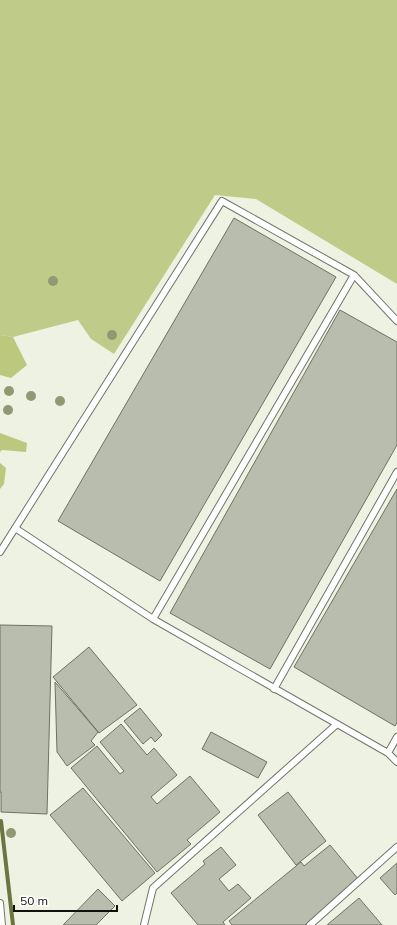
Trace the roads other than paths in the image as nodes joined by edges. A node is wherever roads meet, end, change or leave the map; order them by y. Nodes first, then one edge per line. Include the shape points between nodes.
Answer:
1 (354, 275) junction
2 (397, 320) edge
3 (397, 472) edge
4 (15, 528) junction
5 (0, 552) edge
6 (153, 619) junction
7 (274, 689) junction
8 (337, 724) junction
9 (397, 737) edge
10 (388, 753) junction
11 (397, 762) edge
12 (397, 848) edge
13 (0, 903) edge
14 (2, 925) edge
15 (144, 925) edge
16 (310, 925) edge

1 - 2 lane
1 - 4 lane via 222,201
1 - 6 lane
3 - 7 lane
4 - 5 lane
4 - 6 lane
6 - 7 lane
7 - 8 lane
8 - 10 lane
8 - 15 lane via 153,888
9 - 10 lane
10 - 11 lane
12 - 16 lane
13 - 14 lane

